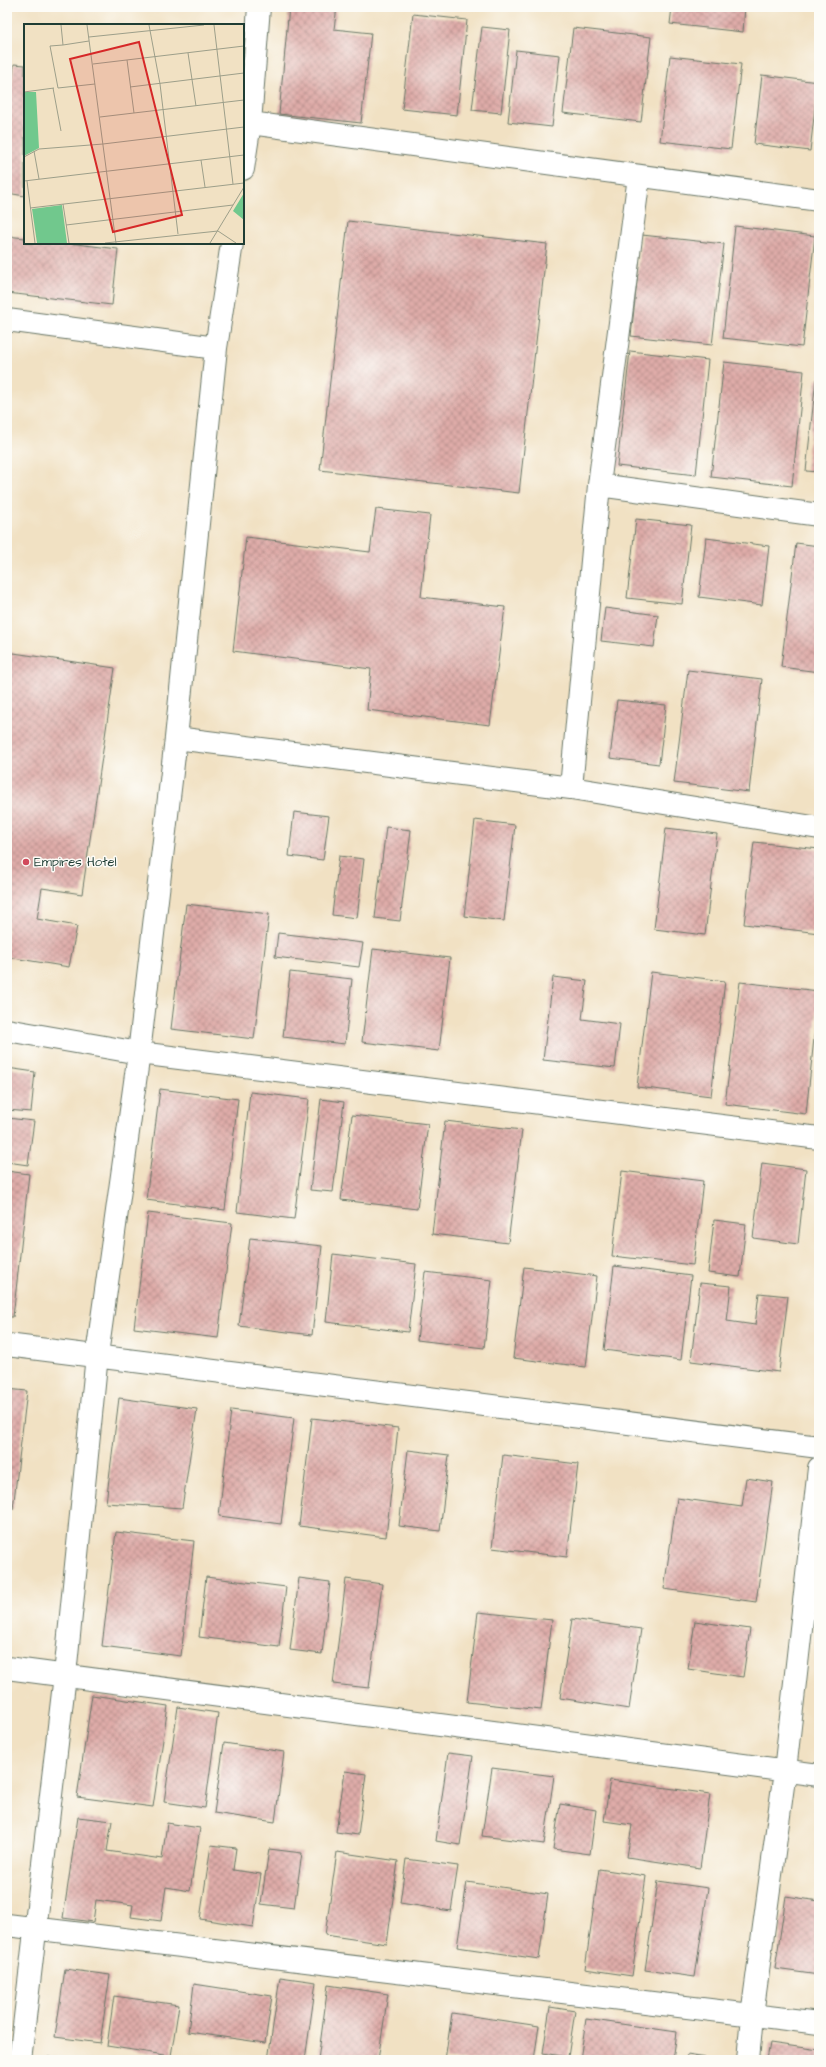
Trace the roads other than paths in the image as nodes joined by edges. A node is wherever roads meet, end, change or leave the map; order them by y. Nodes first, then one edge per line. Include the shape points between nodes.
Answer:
1 (259, 7) edge
2 (250, 123) junction
3 (244, 162) edge
4 (639, 176) junction
5 (819, 200) edge
6 (232, 244) edge
7 (7, 320) edge
8 (216, 348) junction
9 (599, 485) junction
10 (819, 515) edge
11 (176, 738) junction
12 (570, 788) junction
13 (819, 828) edge
14 (7, 1030) edge
15 (139, 1053) junction
16 (819, 1138) edge
17 (7, 1345) edge
18 (97, 1355) junction
19 (819, 1447) edge
20 (819, 1468) edge
21 (7, 1668) edge
22 (65, 1675) junction
23 (785, 1771) junction
24 (819, 1775) edge
25 (7, 1925) edge
26 (35, 1929) junction
27 (752, 2015) junction
28 (819, 2023) edge
29 (20, 2060) edge
30 (748, 2060) edge

1 - 2 street
2 - 3 street
2 - 4 street
4 - 5 street
4 - 9 street
6 - 8 street
7 - 8 street
8 - 11 street
9 - 10 street
9 - 12 street
11 - 12 street
11 - 15 street
12 - 13 street
14 - 15 street
15 - 16 street
15 - 18 street
17 - 18 street
18 - 19 street
18 - 22 street
20 - 23 street
21 - 22 street
22 - 23 street
22 - 26 street
23 - 24 street
23 - 27 street
25 - 26 street
26 - 27 street
26 - 29 street
27 - 28 street
27 - 30 street

